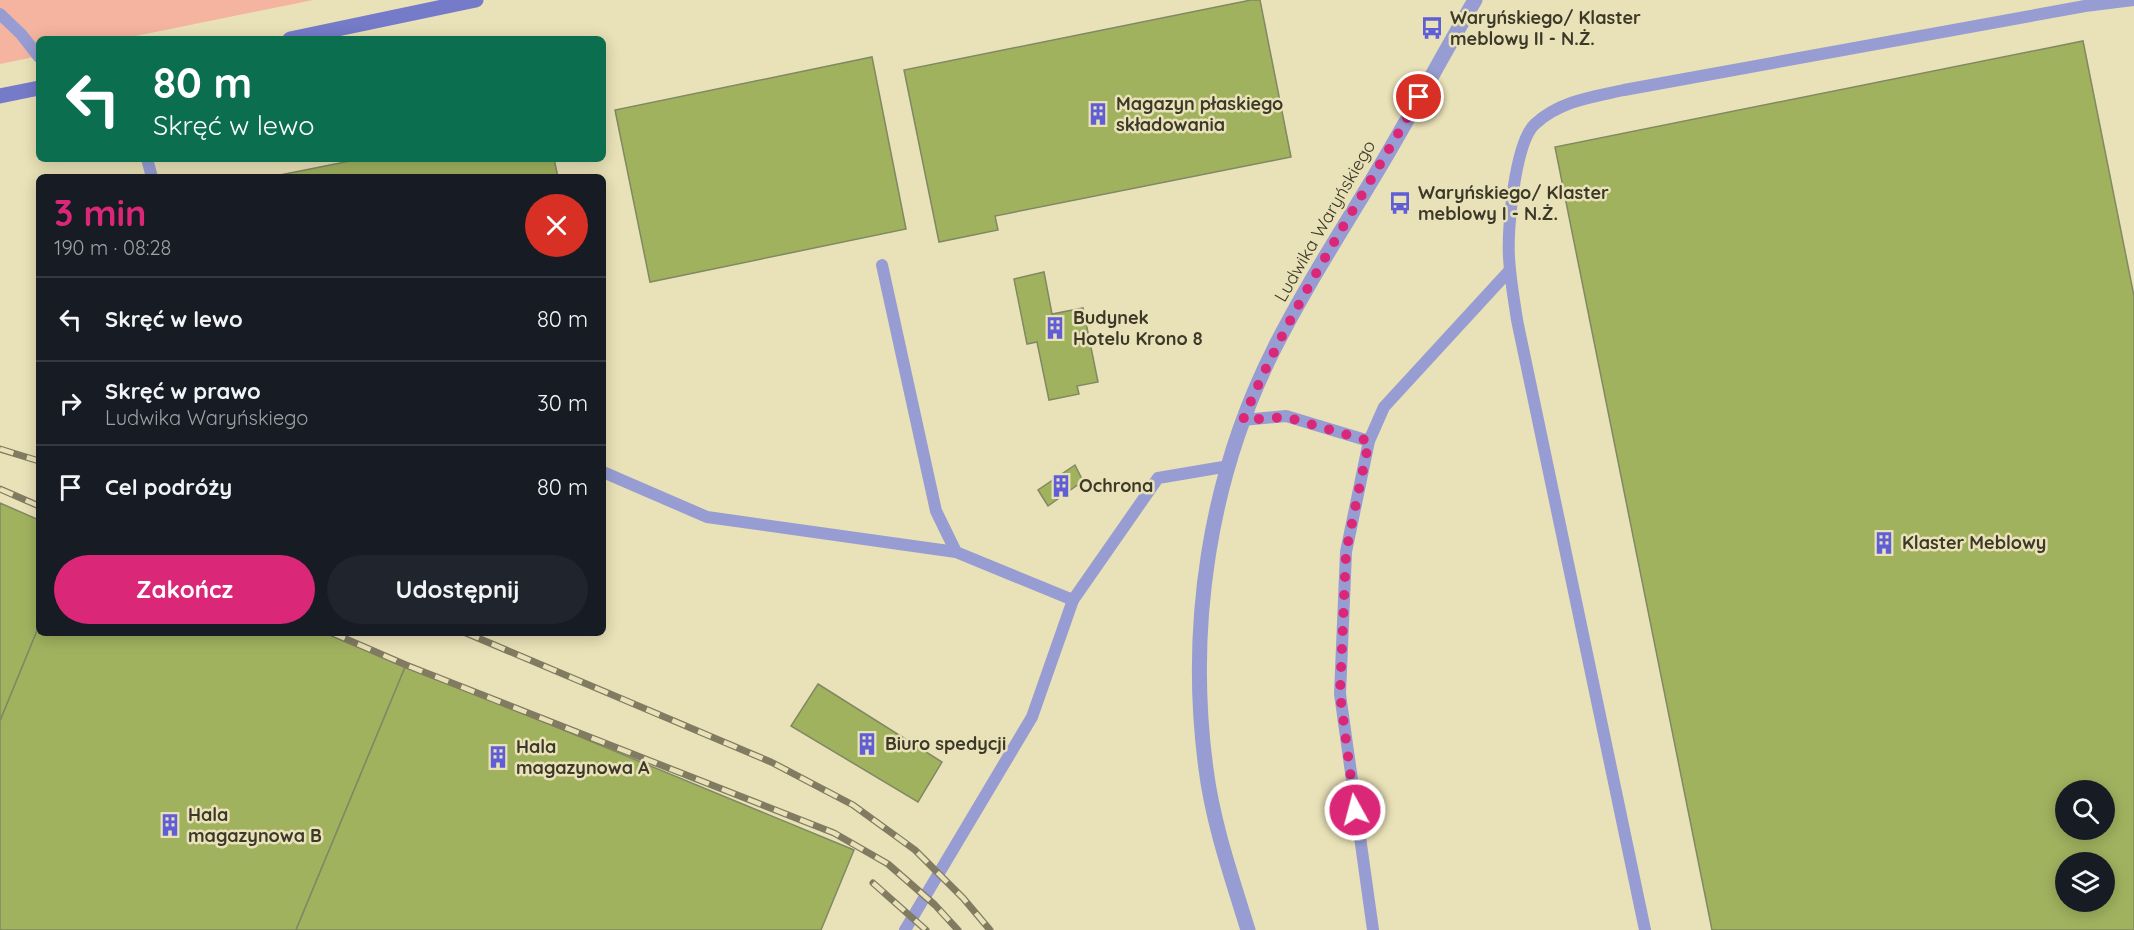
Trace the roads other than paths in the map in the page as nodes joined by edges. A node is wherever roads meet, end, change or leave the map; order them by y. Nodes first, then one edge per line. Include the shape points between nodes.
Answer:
1 (476, 0) edge
2 (1475, 0) edge
3 (2134, 0) edge
4 (0, 14) edge
5 (304, 36) edge
6 (36, 53) edge
7 (36, 89) edge
8 (0, 96) edge
9 (882, 265) dead end
10 (1510, 270) junction
11 (1243, 420) junction
12 (1369, 441) junction
13 (1229, 466) junction
14 (606, 473) edge
15 (956, 552) junction
16 (1073, 600) junction
17 (905, 930) edge
18 (1248, 930) edge
19 (1373, 930) edge
20 (1645, 930) edge

1 - 5 street
2 - 11 street, Ludwika Waryńskiego via 1296,308
3 - 10 lane via 1563,104 1533,125 1520,153
4 - 6 lane
7 - 8 street
9 - 15 lane via 936,511
10 - 12 lane via 1384,407
10 - 20 lane via 1517,320
11 - 12 lane via 1286,417
11 - 13 street, Ludwika Waryńskiego
12 - 19 lane via 1346,552 1340,694
13 - 16 lane via 1158,478
13 - 18 street, Ludwika Waryńskiego via 1212,539 1202,610 1201,707 1213,807
14 - 15 lane via 707,517
15 - 16 lane
16 - 17 lane via 1032,717

